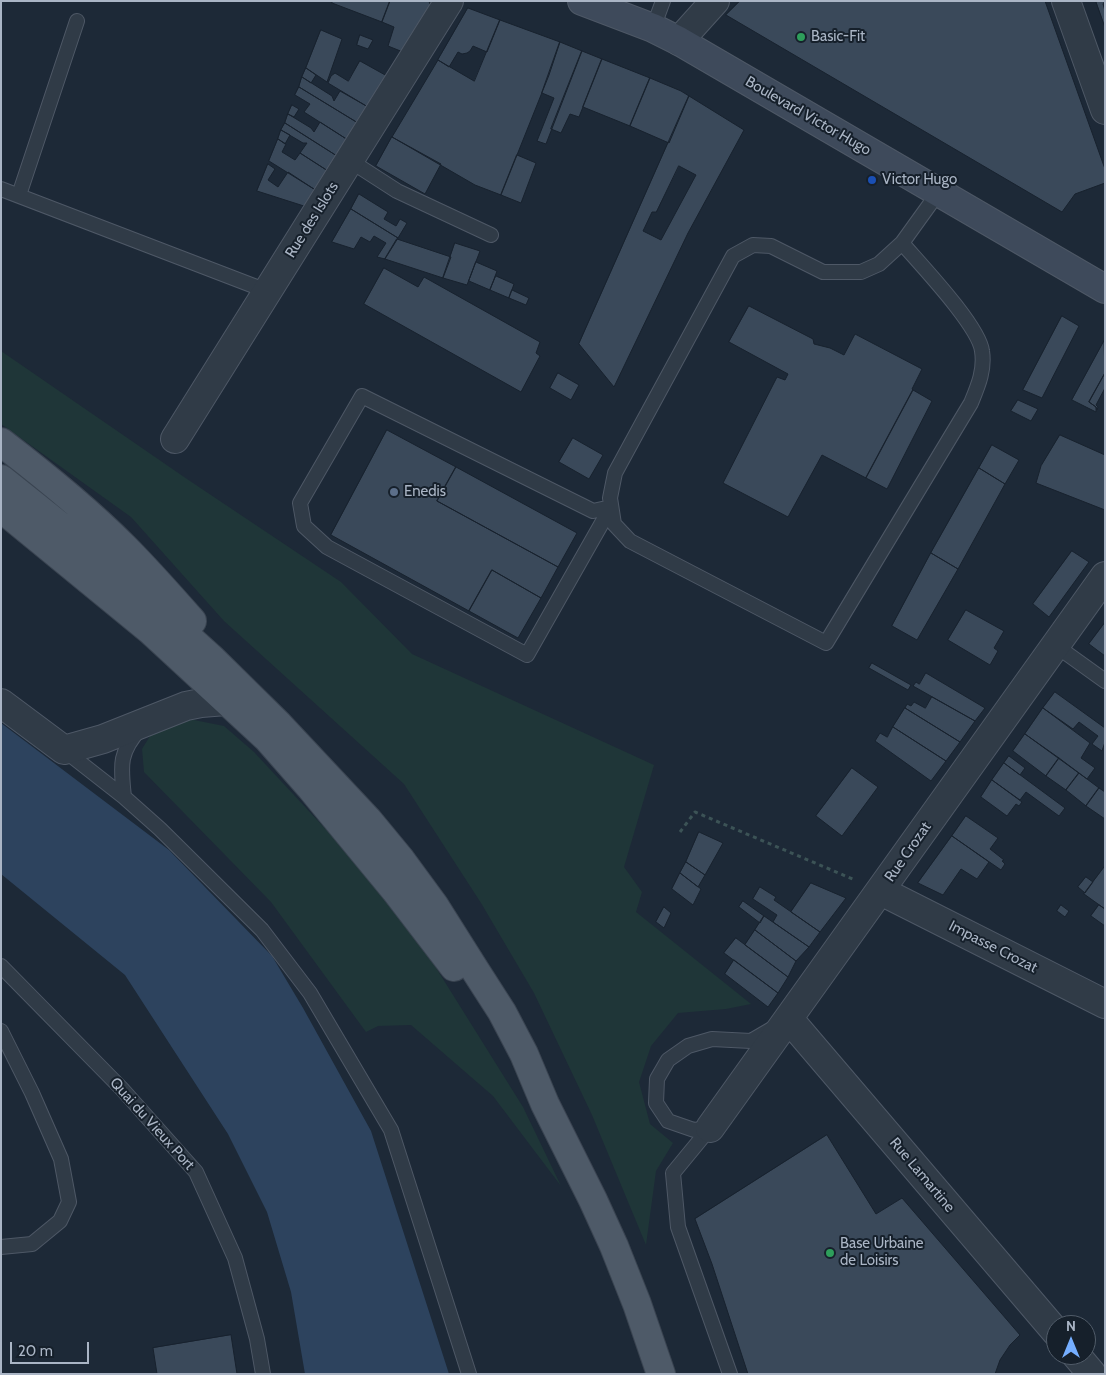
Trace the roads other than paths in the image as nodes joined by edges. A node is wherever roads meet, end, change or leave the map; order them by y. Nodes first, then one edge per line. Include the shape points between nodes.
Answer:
1 (449, 1) edge
2 (582, 1) edge
3 (663, 1) edge
4 (715, 1) edge
5 (1066, 1) edge
6 (77, 21) dead end
7 (653, 28) junction
8 (679, 40) junction
9 (1098, 67) edge
10 (1105, 110) edge
11 (349, 160) junction
12 (1, 189) edge
13 (938, 193) junction
14 (19, 195) junction
15 (491, 235) dead end
16 (902, 243) junction
17 (1105, 289) edge
18 (267, 290) junction
19 (175, 439) dead end
20 (1, 442) edge
21 (1, 479) edge
22 (611, 507) junction
23 (1, 508) edge
24 (1105, 576) edge
25 (1055, 645) junction
26 (1105, 681) edge
27 (226, 701) junction
28 (1, 704) edge
29 (146, 722) junction
30 (279, 726) junction
31 (64, 750) junction
32 (124, 797) junction
33 (881, 891) junction
34 (1, 966) edge
35 (1105, 1004) edge
36 (789, 1019) junction
37 (1, 1031) edge
38 (545, 1104) junction
39 (710, 1128) junction
40 (1, 1247) edge
41 (1046, 1320) edge
42 (263, 1374) edge
43 (469, 1374) edge
44 (661, 1374) edge
45 (730, 1374) edge

1 - 11 street, Rue des Islots
2 - 7 main road, Boulevard Victor Hugo
3 - 7 lane
4 - 8 street
5 - 9 street
6 - 14 lane
7 - 8 main road, Boulevard Victor Hugo
8 - 13 main road, Boulevard Victor Hugo
9 - 10 street
11 - 15 lane via 397,191
11 - 18 street, Rue des Islots
12 - 14 lane
13 - 16 lane
13 - 17 main road, Boulevard Victor Hugo
14 - 18 lane
16 - 22 lane via 879,264 861,272 823,272 771,246 753,245 733,256 615,473
16 - 22 lane via 970,323 982,350 982,377 972,403 826,644 630,541 614,524
18 - 19 street, Rue des Islots
20 - 30 main road via 124,547 206,636
21 - 30 main road via 100,558 213,660
22 - 22 lane via 593,511 362,396 300,503 304,526 327,548 527,655
23 - 27 main road via 151,631
24 - 25 street, Rue Crozat
25 - 26 lane
25 - 33 street, Rue Crozat
27 - 29 street via 186,706
27 - 38 main road via 268,739 395,890 451,962
28 - 31 street
29 - 31 street
29 - 32 lane via 130,739 121,762
30 - 38 main road via 368,820 434,905 502,1012
31 - 32 lane
32 - 43 lane via 262,930 310,993 391,1130
33 - 35 street, Impasse Crozat
33 - 36 street, Rue Crozat
34 - 42 lane, Quai du Vieux Port via 122,1089 196,1172 235,1258
36 - 39 street, Rue Crozat
36 - 39 lane via 750,1041 712,1039 688,1046 668,1060 657,1079 656,1103 668,1121 694,1130
36 - 41 street, Rue Lamartine
37 - 40 lane via 61,1159 69,1202 60,1220 32,1244
38 - 44 main road via 614,1246
39 - 45 lane via 673,1173 678,1227

